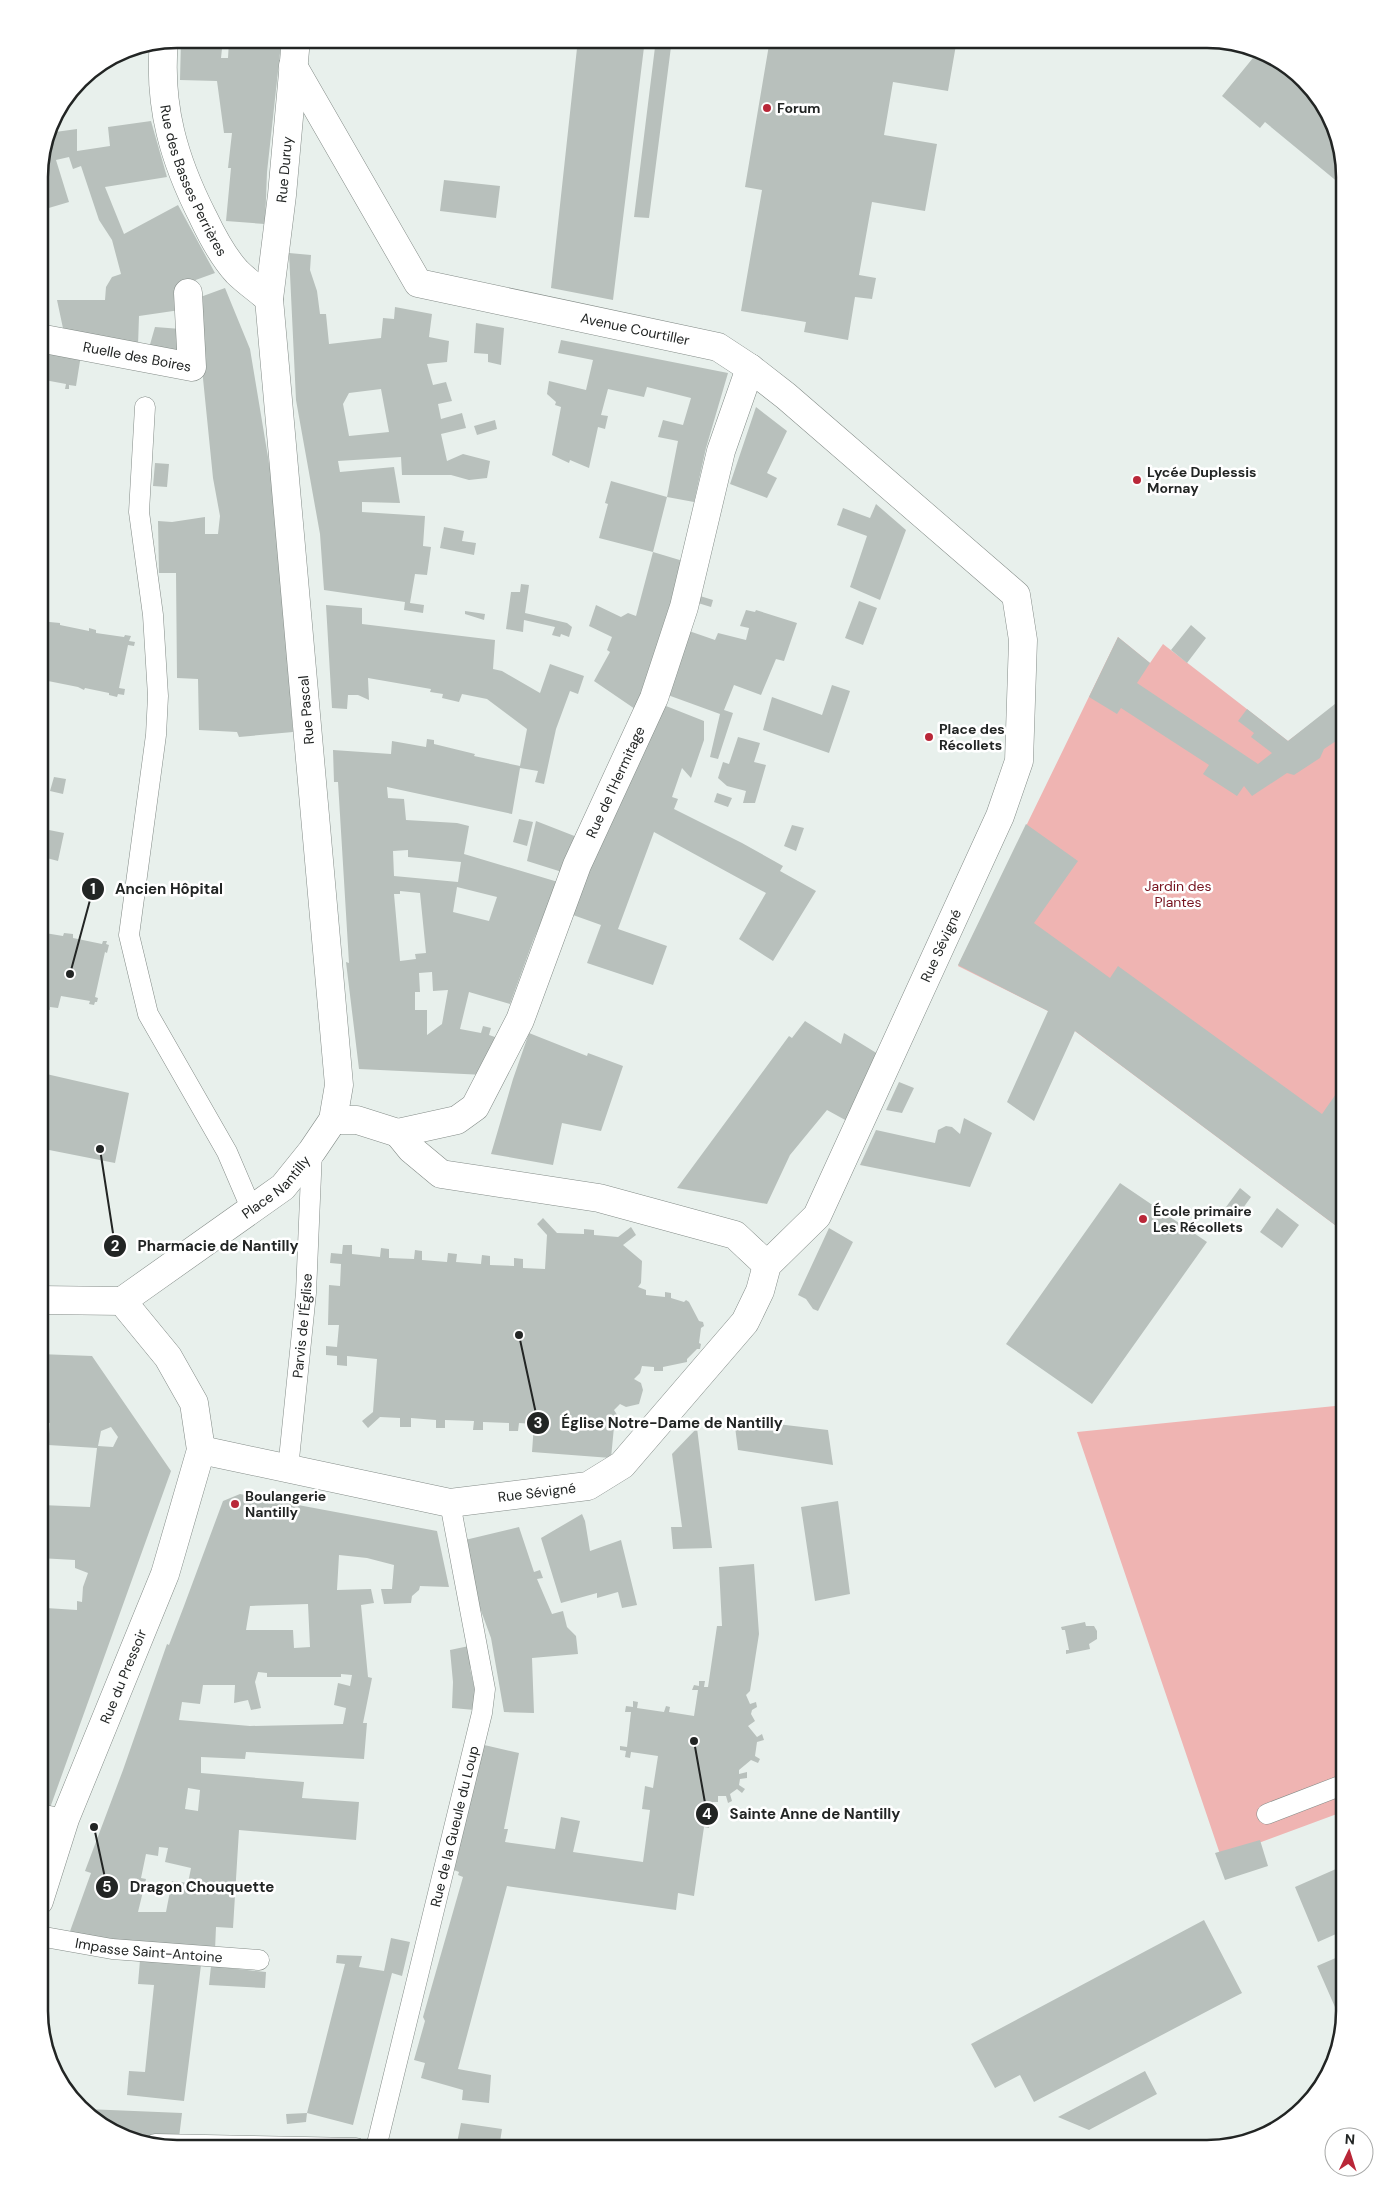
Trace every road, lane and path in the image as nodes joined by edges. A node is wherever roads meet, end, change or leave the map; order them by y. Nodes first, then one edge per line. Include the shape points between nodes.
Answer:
1 (164, 48) edge
2 (295, 48) edge
3 (293, 66) junction
4 (188, 293) dead end
5 (269, 299) junction
6 (48, 340) edge
7 (750, 368) junction
8 (145, 407) dead end
9 (1016, 595) joint
10 (333, 1120) junction
11 (398, 1133) junction
12 (312, 1151) junction
13 (251, 1208) junction
14 (767, 1265) junction
15 (48, 1300) edge
16 (122, 1301) junction
17 (201, 1450) junction
18 (288, 1469) junction
19 (450, 1503) junction
20 (1336, 1787) edge
21 (1267, 1814) dead end
22 (52, 1816) edge
23 (48, 1842) edge
24 (48, 1938) edge
25 (259, 1960) dead end
26 (378, 2139) edge

1 - 5 street, Rue des Basses Perrières via 163,97 169,134 188,188 212,236 237,271
2 - 3 street, Rue Duruy
3 - 5 street, Rue Duruy
3 - 7 street, Avenue Courtiller via 418,283 718,347
4 - 6 street, Ruelle des Boires via 192,367
5 - 10 street, Rue Pascal via 339,1085
7 - 9 street, Avenue Courtiller
7 - 11 street, Rue de l'Hermitage via 721,451 684,607 654,698 577,865 520,1020 475,1107 457,1120
8 - 13 lane via 139,512 153,615 157,708 129,935 148,1014 227,1152
9 - 14 street, Rue Sévigné via 1023,640 1018,761 1000,816 817,1216
10 - 11 street via 357,1120
10 - 12 street, Place Nantilly
11 - 14 street via 411,1149 441,1174 600,1198 735,1235
12 - 13 street, Place Nantilly via 282,1187
12 - 18 lane, Parvis de l'Église via 306,1293
13 - 16 street, Place Nantilly
14 - 19 street, Rue Sévigné via 760,1291 745,1322 622,1465 588,1486
15 - 16 street
16 - 17 street via 168,1357 194,1402
17 - 18 street, Rue Sévigné
17 - 22 street, Rue du Pressoir via 165,1574
18 - 19 street, Rue Sévigné
19 - 26 lane, Rue de la Gueule du Loup via 485,1689 482,1714
20 - 21 lane
22 - 23 street, Rue du Pressoir
24 - 25 lane, Impasse Saint-Antoine via 112,1949

